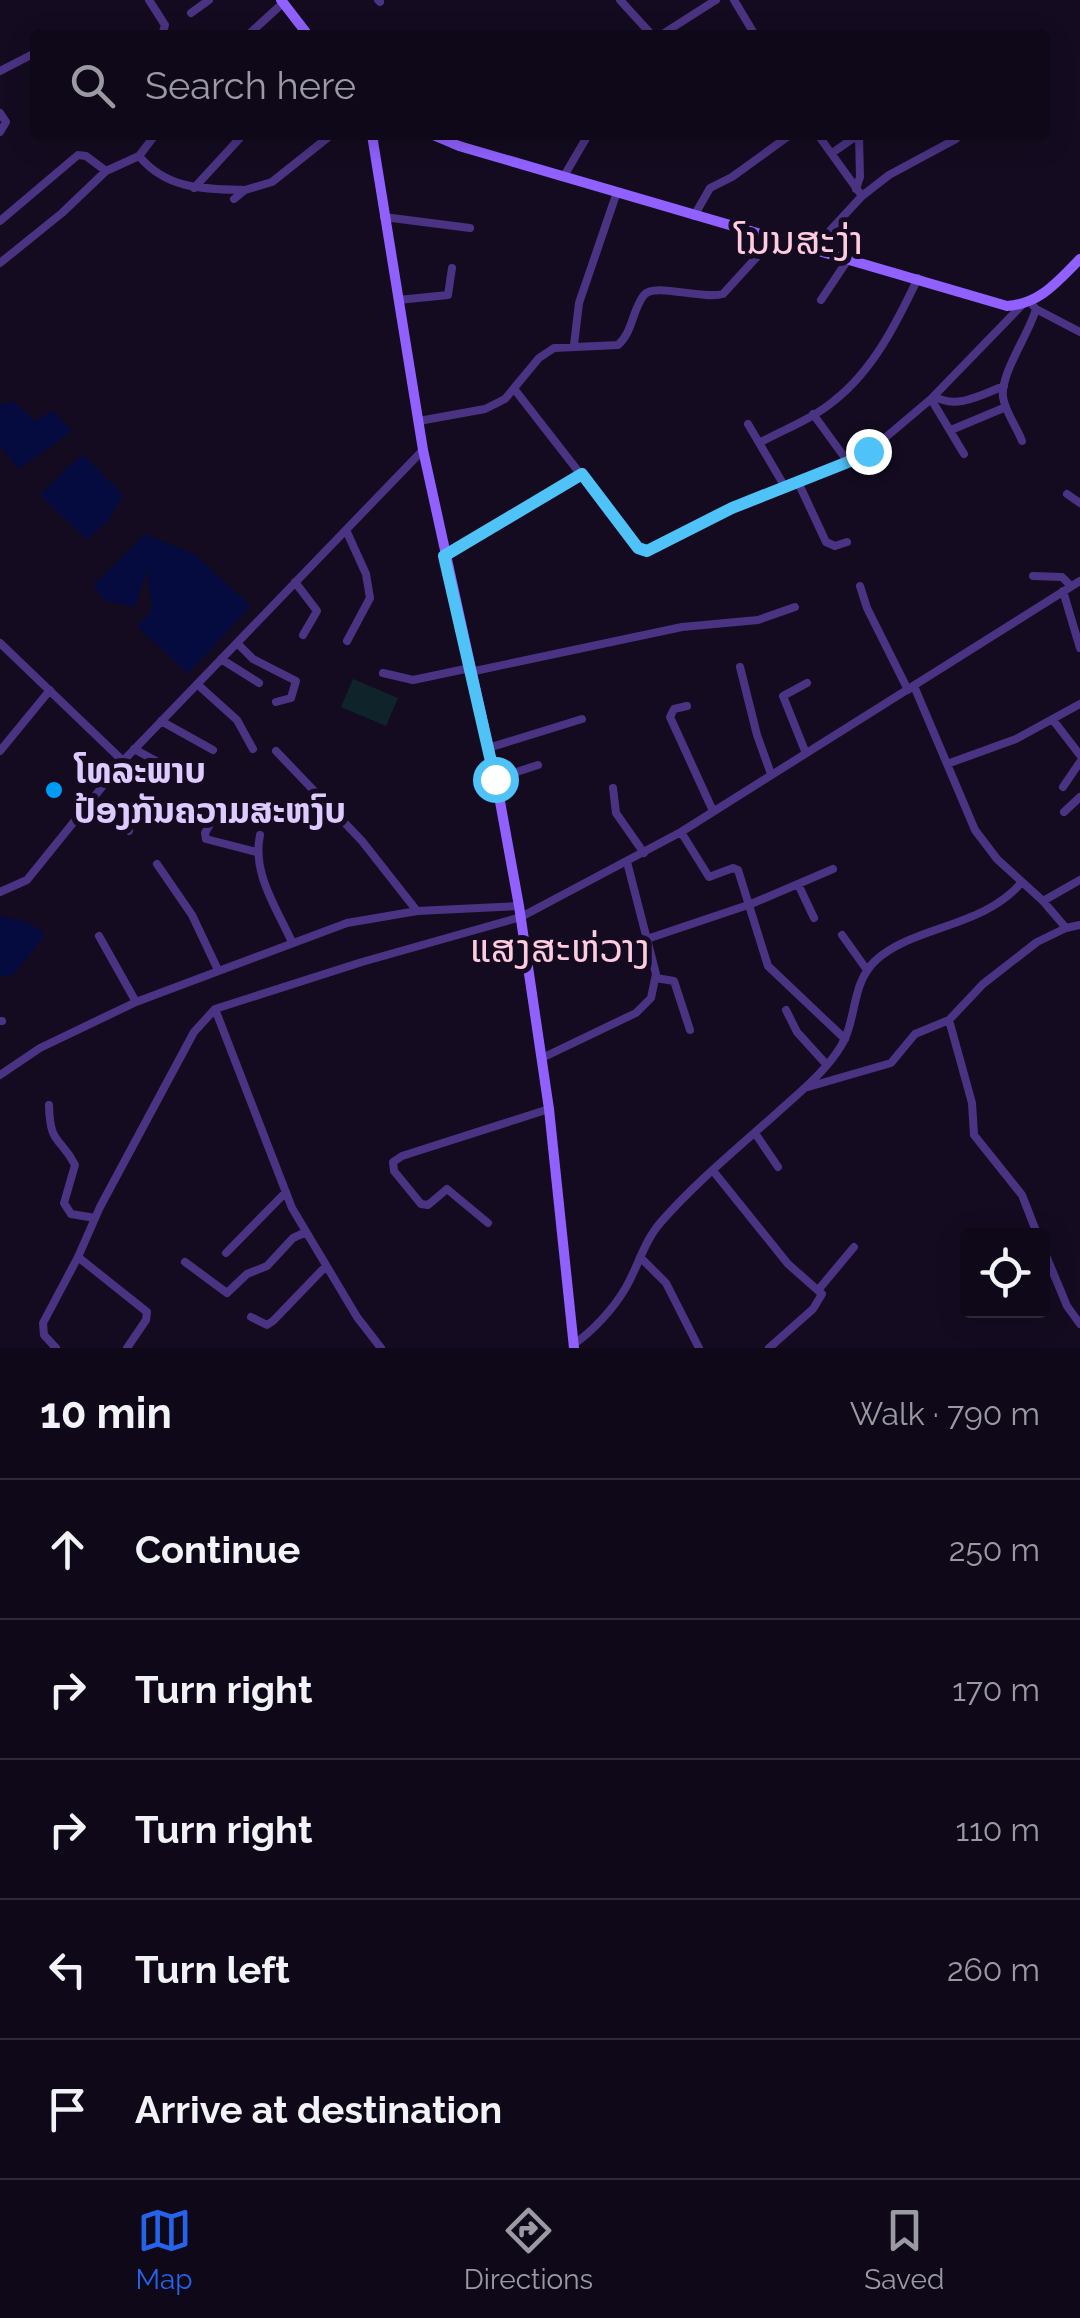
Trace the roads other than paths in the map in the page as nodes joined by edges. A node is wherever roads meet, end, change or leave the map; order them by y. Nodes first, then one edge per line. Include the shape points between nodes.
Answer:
1 (150, 0) edge
2 (209, 0) edge
3 (620, 0) edge
4 (716, 0) edge
5 (734, 0) edge
6 (282, 1) edge
7 (191, 13) dead end
8 (163, 30) edge
9 (253, 30) edge
10 (304, 30) edge
11 (647, 30) edge
12 (669, 30) edge
13 (752, 30) edge
14 (30, 56) edge
15 (0, 71) edge
16 (0, 113) edge
17 (0, 132) edge
18 (151, 140) edge
19 (238, 140) edge
20 (325, 140) edge
21 (373, 140) edge
22 (444, 140) edge
23 (585, 140) edge
24 (783, 140) edge
25 (822, 140) edge
26 (851, 140) edge
27 (858, 140) edge
28 (956, 140) edge
29 (832, 153) junction
30 (139, 156) junction
31 (106, 172) junction
32 (564, 176) junction
33 (194, 188) junction
34 (246, 190) junction
35 (617, 192) junction
36 (859, 192) junction
37 (234, 199) dead end
38 (694, 216) junction
39 (384, 217) junction
40 (0, 221) edge
41 (470, 228) dead end
42 (775, 237) junction
43 (814, 248) junction
44 (849, 258) junction
45 (1080, 258) edge
46 (0, 263) edge
47 (452, 268) dead end
48 (918, 278) junction
49 (398, 300) junction
50 (821, 300) dead end
51 (1029, 305) junction
52 (1080, 332) edge
53 (574, 345) junction
54 (1004, 386) junction
55 (515, 390) junction
56 (932, 398) junction
57 (1006, 406) junction
58 (814, 414) junction
59 (419, 421) junction
60 (748, 424) dead end
61 (950, 430) junction
62 (1022, 441) dead end
63 (761, 442) junction
64 (423, 450) junction
65 (964, 454) dead end
66 (848, 462) junction
67 (582, 474) junction
68 (798, 482) junction
69 (785, 487) junction
70 (1067, 494) dead end
71 (1080, 503) edge
72 (346, 530) junction
73 (847, 542) dead end
74 (444, 556) junction
75 (1032, 576) dead end
76 (296, 582) junction
77 (860, 586) dead end
78 (1072, 586) edge
79 (795, 607) dead end
80 (303, 634) dead end
81 (347, 640) dead end
82 (0, 642) edge
83 (236, 643) junction
84 (1080, 648) edge
85 (220, 660) junction
86 (740, 667) dead end
87 (470, 670) junction
88 (383, 674) dead end
89 (807, 683) dead end
90 (197, 684) junction
91 (259, 684) dead end
92 (911, 688) junction
93 (50, 690) junction
94 (276, 702) dead end
95 (1080, 704) edge
96 (687, 706) dead end
97 (582, 719) dead end
98 (1053, 720) junction
99 (161, 721) junction
100 (488, 748) junction
101 (134, 749) junction
102 (252, 749) dead end
103 (214, 750) dead end
104 (0, 751) edge
105 (805, 751) junction
106 (276, 752) dead end
107 (1080, 758) edge
108 (122, 761) junction
109 (947, 764) junction
110 (538, 765) dead end
111 (771, 774) junction
112 (495, 779) junction
113 (191, 780) dead end
114 (1063, 786) dead end
115 (613, 788) dead end
116 (1080, 797) edge
117 (90, 802) junction
118 (713, 811) junction
119 (1064, 812) dead end
120 (214, 817) dead end
121 (129, 831) dead end
122 (681, 832) junction
123 (260, 834) dead end
124 (256, 852) junction
125 (644, 853) junction
126 (627, 862) junction
127 (158, 864) dead end
128 (833, 870) dead end
129 (1080, 880) edge
130 (1021, 883) junction
131 (798, 884) junction
132 (0, 892) edge
133 (1043, 901) junction
134 (751, 904) junction
135 (417, 911) junction
136 (520, 912) junction
137 (814, 918) dead end
138 (1080, 925) edge
139 (1066, 928) junction
140 (100, 936) dead end
141 (842, 936) dead end
142 (647, 939) junction
143 (292, 942) junction
144 (218, 970) junction
145 (868, 970) junction
146 (656, 978) junction
147 (136, 1002) junction
148 (215, 1009) junction
149 (786, 1010) dead end
150 (949, 1020) junction
151 (690, 1030) dead end
152 (844, 1039) junction
153 (542, 1058) junction
154 (826, 1064) junction
155 (0, 1075) edge
156 (804, 1088) junction
157 (49, 1105) dead end
158 (549, 1109) junction
159 (755, 1133) junction
160 (778, 1167) dead end
161 (714, 1172) junction
162 (286, 1192) junction
163 (94, 1218) junction
164 (488, 1222) dead end
165 (1035, 1228) edge
166 (306, 1232) junction
167 (854, 1246) dead end
168 (226, 1252) dead end
169 (78, 1257) junction
170 (640, 1258) junction
171 (184, 1262) dead end
172 (1050, 1265) edge
173 (326, 1266) junction
174 (819, 1289) junction
175 (250, 1317) dead end
176 (1080, 1324) edge
177 (574, 1346) edge
178 (56, 1348) edge
179 (127, 1348) edge
180 (381, 1348) edge
181 (699, 1348) edge
182 (769, 1348) edge

1 - 8 street
2 - 7 street
3 - 11 street
4 - 12 street
5 - 13 street
6 - 9 street
6 - 10 street
14 - 15 street
16 - 17 street via 6,126
18 - 30 street
19 - 33 street
20 - 34 street via 272,182
21 - 39 street
22 - 32 street
23 - 32 street
24 - 38 street via 710,188
25 - 29 street
26 - 29 street
27 - 36 street
28 - 36 street
29 - 36 street
30 - 31 street
30 - 33 street via 165,179
31 - 40 street via 78,154
31 - 46 street
32 - 35 street
33 - 34 street
34 - 37 street
35 - 38 street
35 - 53 street via 579,303
36 - 43 street
38 - 42 street
39 - 41 street
39 - 49 street
42 - 43 street
42 - 53 street via 722,294 650,290 614,348
43 - 44 street
44 - 48 street
44 - 50 street
45 - 51 street
47 - 49 street via 448,295
48 - 51 street via 1007,306
48 - 58 street via 869,366
49 - 59 street
51 - 52 street
51 - 54 street via 1031,328
51 - 56 street
53 - 55 street via 544,353
54 - 56 street via 955,403
54 - 57 street
55 - 59 street via 484,408
55 - 67 street
56 - 61 street
56 - 66 street
57 - 61 street
57 - 62 street
58 - 63 street
58 - 66 street
59 - 64 street
60 - 63 street
61 - 65 street
63 - 69 street
64 - 72 street
64 - 74 street
66 - 68 street
67 - 69 street via 647,551
67 - 74 street
68 - 69 street
68 - 73 street via 826,542
70 - 71 street
72 - 76 street
72 - 81 street via 370,598
74 - 87 street
75 - 78 street via 1064,578
76 - 80 street via 318,611
76 - 83 street
77 - 92 street
78 - 84 street
78 - 92 street
79 - 87 street via 758,620 682,628
82 - 93 street
83 - 85 street
83 - 94 street via 253,660 296,681 291,698
85 - 90 street
85 - 91 street
86 - 111 street
87 - 88 street via 410,680
87 - 100 street
89 - 105 street via 783,696
90 - 99 street
90 - 102 street via 237,720
92 - 105 street
92 - 109 street
93 - 104 street
93 - 108 street
95 - 98 street
96 - 118 street via 670,717
97 - 100 street
98 - 107 street
98 - 109 street
99 - 101 street
99 - 103 street
100 - 112 street
101 - 108 street
101 - 113 street
105 - 111 street
106 - 135 street via 362,841
107 - 114 street
108 - 117 street
109 - 130 street via 976,830
110 - 112 street
111 - 118 street
112 - 136 street
115 - 125 street via 616,813
116 - 119 street
117 - 121 street
117 - 132 street via 27,880
118 - 122 street
120 - 124 street via 206,838
122 - 125 street
122 - 134 street via 709,877 738,870
123 - 124 street
124 - 143 street
125 - 126 street
126 - 136 street
126 - 142 street
127 - 144 street
128 - 131 street
129 - 133 street
130 - 133 street
130 - 145 street via 962,922 896,948
131 - 134 street
131 - 137 street
133 - 139 street
134 - 142 street
134 - 152 street via 768,966
135 - 136 street
135 - 143 street via 347,923
136 - 148 street
136 - 153 street
138 - 139 street
139 - 150 street via 984,984
140 - 147 street
141 - 145 street
142 - 146 street
143 - 144 street
144 - 147 street
145 - 152 street
146 - 151 street via 674,981
146 - 153 street via 651,998 636,1014
147 - 155 street
148 - 162 street
148 - 163 street via 194,1032
149 - 154 street
150 - 156 street via 916,1034 892,1062
150 - 165 street via 974,1136 1022,1195
152 - 154 street
153 - 158 street
154 - 156 street
156 - 159 street
157 - 163 street via 53,1137 75,1165 64,1203 71,1214
158 - 164 street via 393,1162 421,1204 448,1189
158 - 177 street
159 - 160 street
159 - 161 street
161 - 170 street via 658,1226
161 - 174 street via 788,1264
162 - 166 street
162 - 168 street
163 - 169 street
166 - 171 street via 226,1293
166 - 173 street
167 - 174 street
169 - 178 street via 43,1323
169 - 179 street via 147,1312
170 - 177 street via 625,1290
170 - 181 street via 666,1282
172 - 176 street
173 - 175 street via 273,1321
173 - 180 street
174 - 182 street via 822,1298 813,1309

